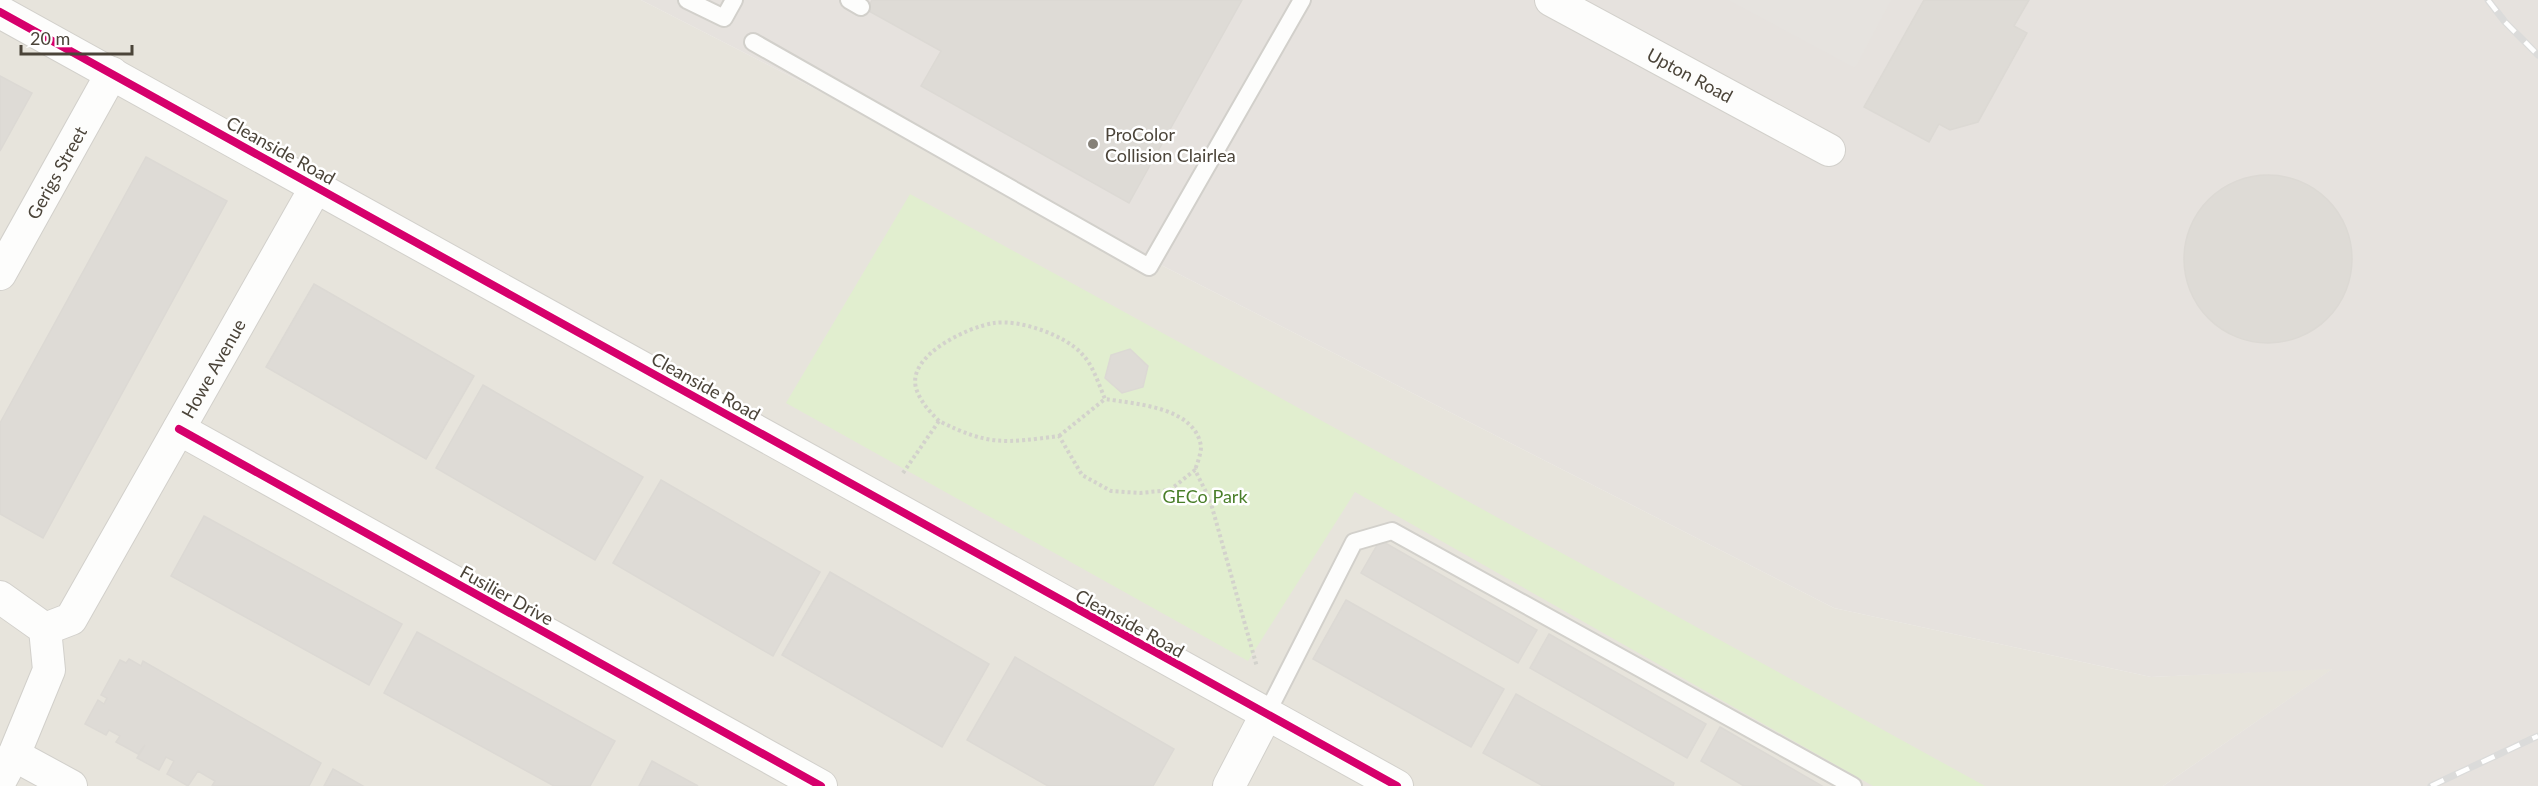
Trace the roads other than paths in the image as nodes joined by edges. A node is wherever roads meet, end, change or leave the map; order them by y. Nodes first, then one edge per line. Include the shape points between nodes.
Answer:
1 (687, 0) edge
2 (734, 0) edge
3 (1302, 0) edge
4 (1551, 0) edge
5 (0, 12) edge
6 (753, 42) dead end
7 (112, 73) junction
8 (1829, 150) dead end
9 (316, 187) junction
10 (0, 274) edge
11 (179, 429) junction
12 (9, 603) edge
13 (45, 629) junction
14 (1266, 715) junction
15 (7, 768) edge
16 (71, 786) edge
17 (821, 786) edge
18 (1229, 786) edge
19 (1397, 786) edge
20 (1853, 786) edge

1 - 2 lane via 724,18
3 - 6 lane via 1149,267
4 - 8 street, Upton Road
5 - 7 street, Cleanside Road
7 - 9 street, Cleanside Road
7 - 10 street, Gerigs Street
9 - 11 street, Howe Avenue
9 - 14 street, Cleanside Road
11 - 13 street, Howe Avenue via 71,619
11 - 17 street, Fusilier Drive
12 - 13 street
13 - 15 street via 49,670
14 - 18 street
14 - 19 street, Cleanside Road
14 - 20 lane via 1354,542 1392,531
15 - 16 street

